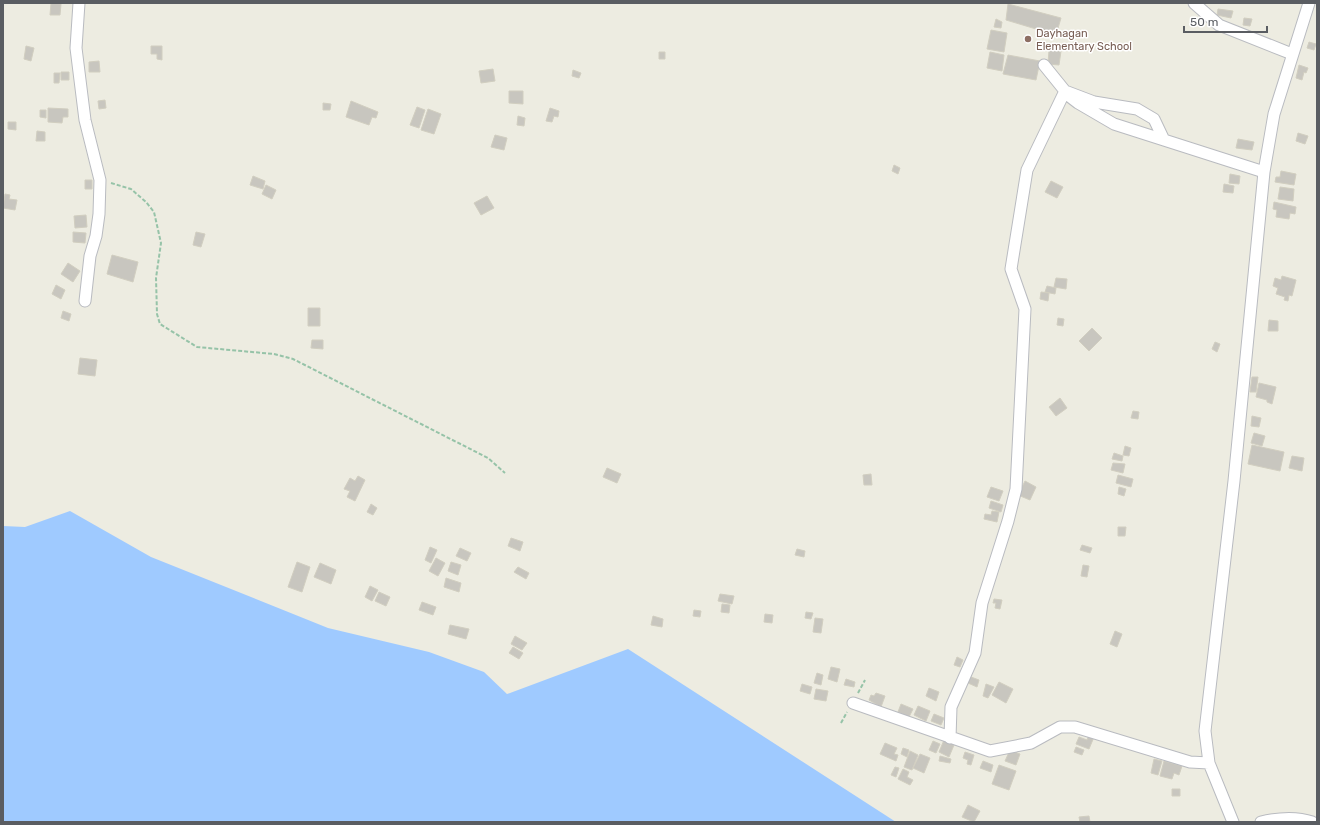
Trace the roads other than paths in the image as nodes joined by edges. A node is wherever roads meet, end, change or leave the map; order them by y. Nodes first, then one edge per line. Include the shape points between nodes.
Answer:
1 (79, 3) edge
2 (1194, 3) edge
3 (1309, 3) edge
4 (1292, 54) junction
5 (1044, 65) dead end
6 (1065, 92) junction
7 (1164, 140) junction
8 (1264, 172) junction
9 (85, 301) dead end
10 (853, 703) dead end
11 (950, 738) junction
12 (1209, 763) junction
13 (1233, 822) edge
14 (1261, 822) edge
15 (1312, 822) edge

1 - 9 street via 76,48 85,120 100,180 99,214 90,256
2 - 4 street via 1219,25
3 - 4 street
4 - 8 street via 1274,114
5 - 6 street
6 - 7 street via 1078,103 1114,124
6 - 7 street via 1094,102 1137,108 1154,119
6 - 11 street via 1027,170 1011,269 1024,310 1016,489 982,603 975,653 951,707
7 - 8 street
8 - 12 street via 1234,481 1205,731
10 - 11 street
11 - 12 street via 990,751 1031,743 1060,727 1075,727 1190,762
12 - 13 street
14 - 15 street via 1283,818

